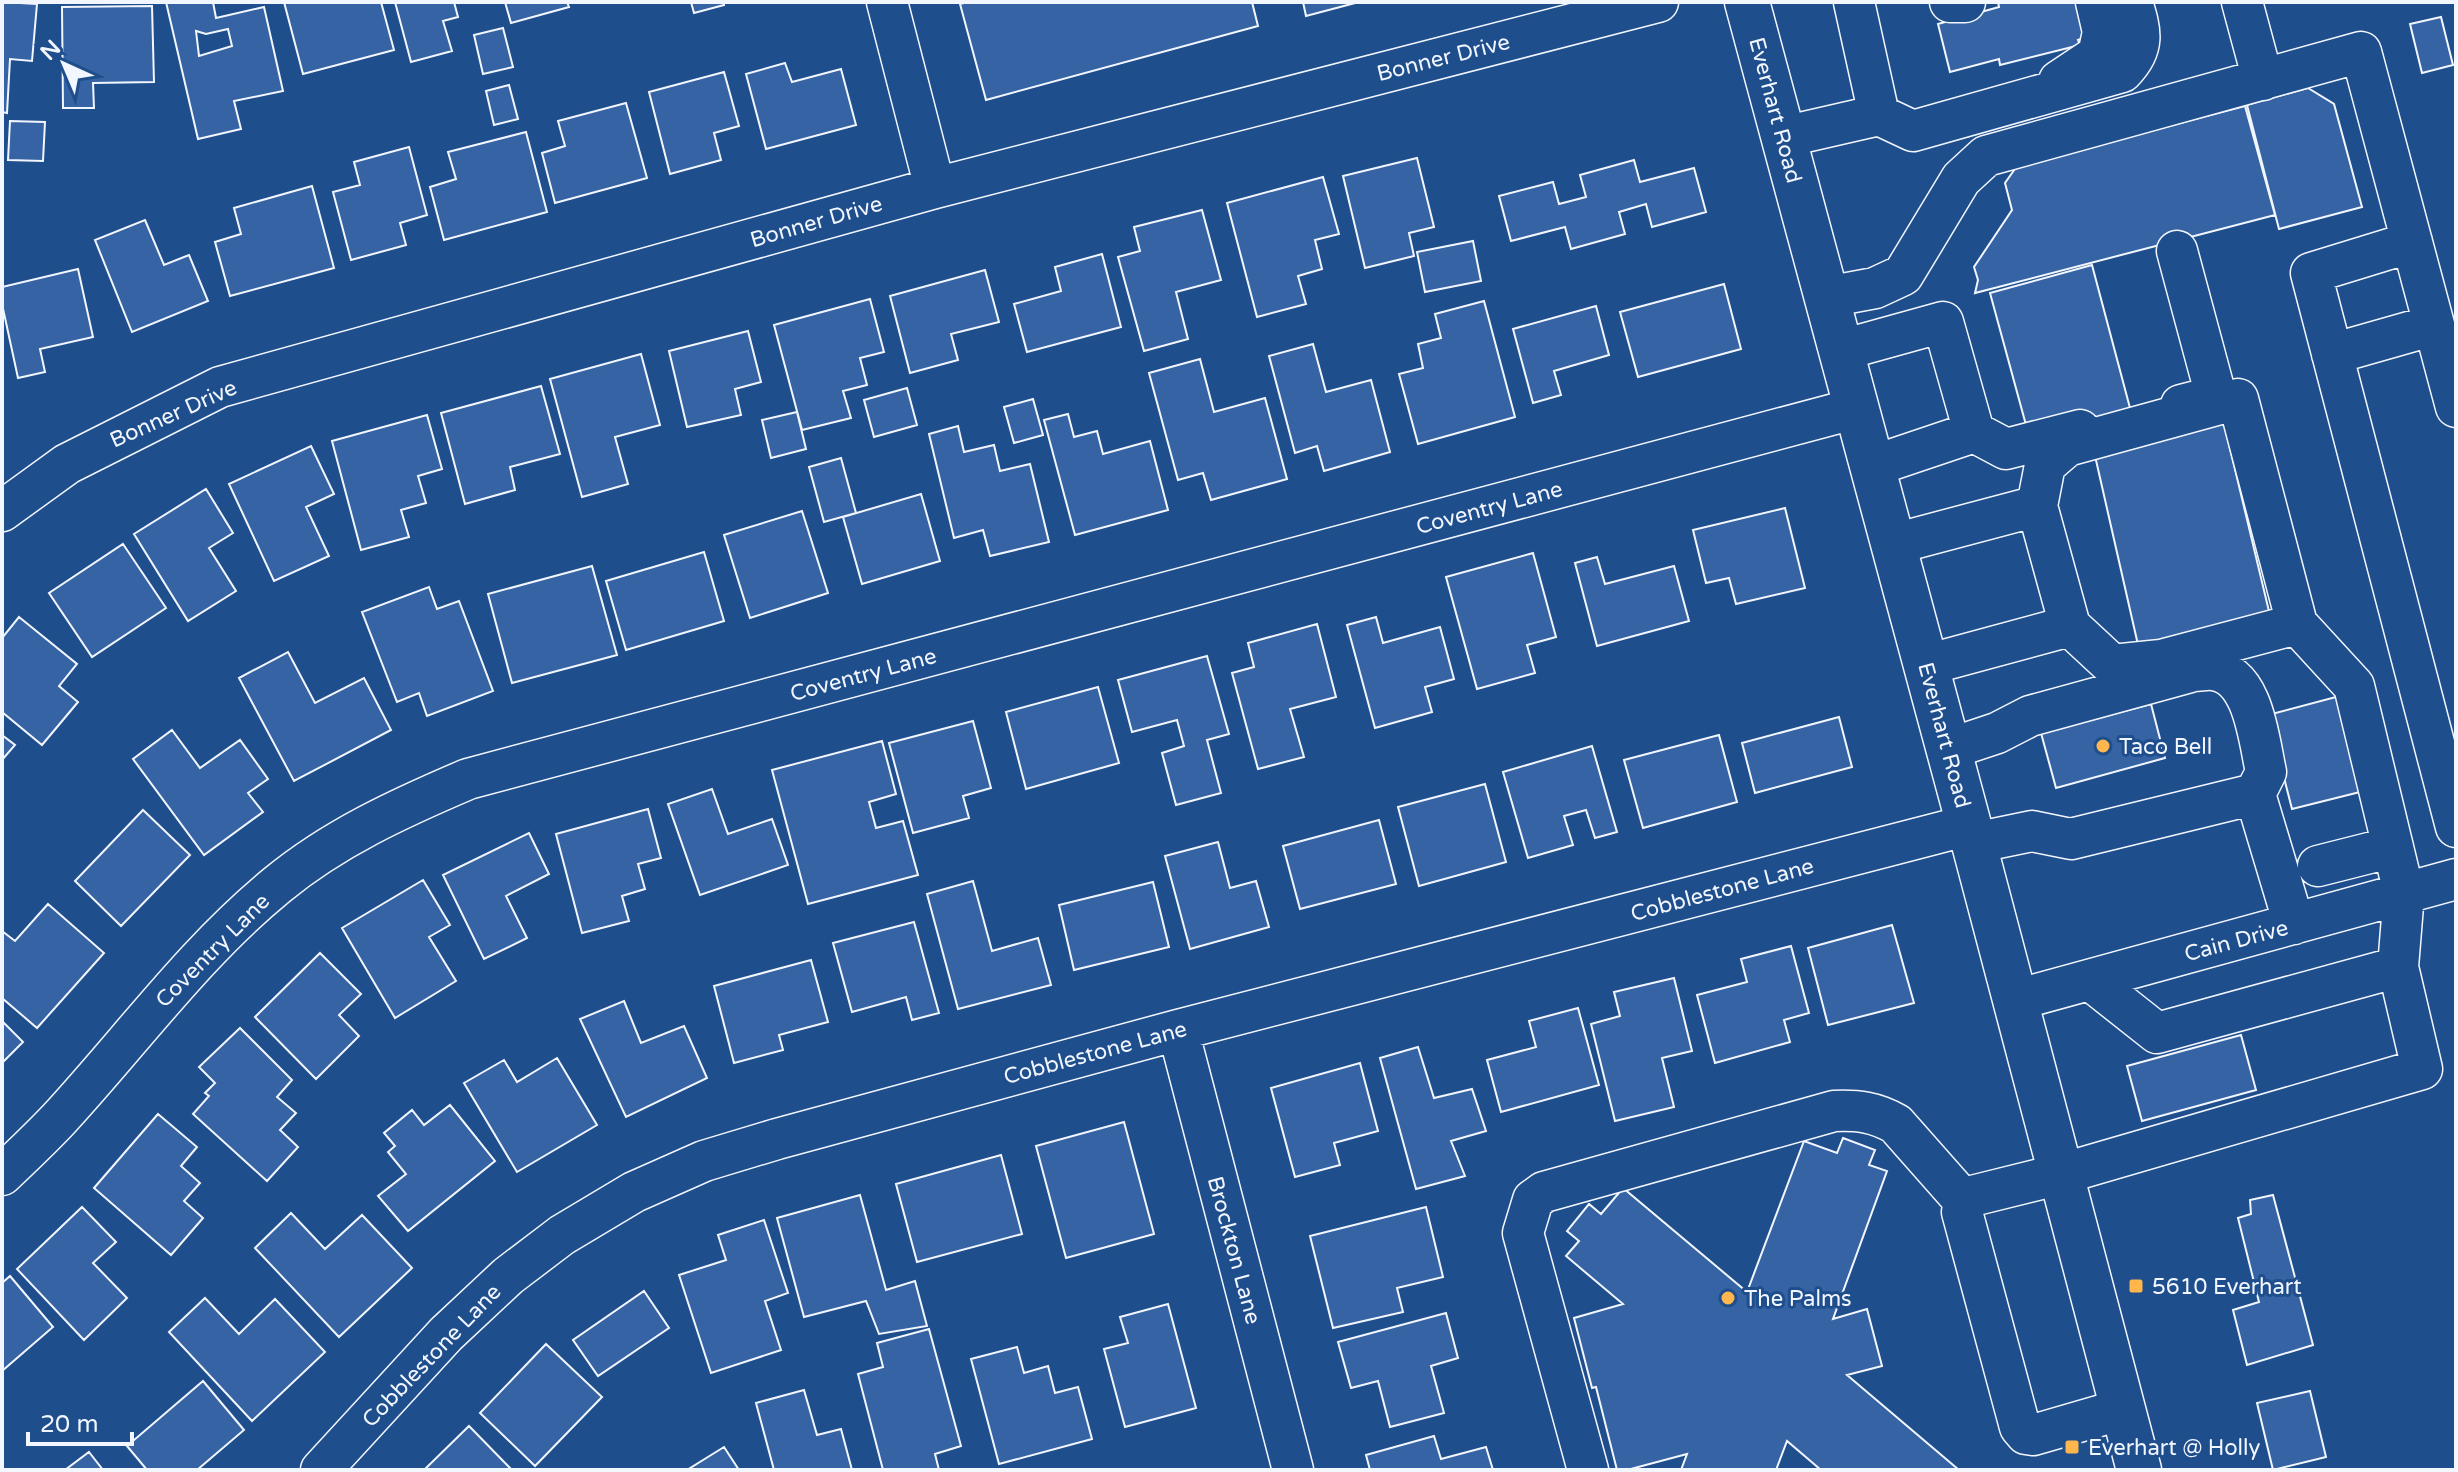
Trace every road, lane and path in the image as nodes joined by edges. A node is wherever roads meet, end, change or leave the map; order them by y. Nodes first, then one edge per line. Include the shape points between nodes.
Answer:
1 (887, 2) edge
2 (1658, 2) edge
3 (1747, 2) edge
4 (1950, 2) edge
5 (1965, 2) edge
6 (2096, 2) edge
7 (2132, 2) edge
8 (2242, 2) edge
9 (1865, 5) edge
10 (1532, 18) edge
11 (2263, 80) junction
12 (2039, 95) junction
13 (1879, 115) junction
14 (1783, 137) junction
15 (935, 188) junction
16 (2412, 242) junction
17 (2177, 251) dead end
18 (1827, 297) junction
19 (2434, 325) junction
20 (1842, 350) junction
21 (2332, 354) junction
22 (2456, 407) edge
23 (1857, 408) junction
24 (1974, 432) junction
25 (1873, 466) junction
26 (2037, 506) junction
27 (2, 511) edge
28 (1894, 544) junction
29 (2297, 624) junction
30 (2070, 626) junction
31 (1926, 665) junction
32 (1949, 749) junction
33 (2255, 794) junction
34 (2454, 809) edge
35 (1972, 834) junction
36 (2393, 847) junction
37 (2318, 866) dead end
38 (2456, 879) edge
39 (2404, 893) junction
40 (2294, 924) junction
41 (2398, 967) junction
42 (2090, 980) junction
43 (2016, 1000) junction
44 (1178, 1030) junction
45 (2061, 1174) junction
46 (2, 1175) edge
47 (1964, 1201) junction
48 (2123, 1409) junction
49 (1284, 1468) edge
50 (321, 1470) edge
51 (1588, 1470) edge
52 (2139, 1470) edge

1 - 15 street
2 - 10 street, Bonner Drive
3 - 14 main road, Everhart Road
4 - 5 street
6 - 12 street via 2103,32 2098,55
7 - 12 street via 2141,32 2134,59 2122,72
8 - 11 street
9 - 13 street
10 - 15 street, Bonner Drive
11 - 16 street via 2361,52
11 - 18 street via 1986,156 1961,179 1903,275 1875,288
12 - 13 street via 1913,131
13 - 14 street
14 - 18 main road, Everhart Road
15 - 27 street, Bonner Drive via 220,387 67,464
16 - 19 street
16 - 21 street via 2311,273
17 - 24 street via 2216,396 2006,449
18 - 20 main road, Everhart Road
19 - 21 street
19 - 22 street
20 - 23 main road, Everhart Road
20 - 24 street via 1943,322
21 - 34 street
23 - 25 main road, Everhart Road
23 - 46 street, Coventry Lane via 455,785 392,812 279,884 218,937
24 - 25 street
25 - 28 main road, Everhart Road
26 - 28 street
26 - 29 street via 2045,465 2067,446 2238,399
26 - 30 street
28 - 31 main road, Everhart Road
29 - 30 street via 2161,660 2112,665
29 - 36 street via 2354,686
30 - 31 street
31 - 32 main road, Everhart Road
32 - 33 street via 2030,716 2194,671 2216,670 2247,693 2266,772
32 - 35 main road, Everhart Road
33 - 35 street, Cobblestone Lane via 2071,839 2032,831
33 - 40 street
35 - 43 main road, Everhart Road
35 - 44 street, Cobblestone Lane
36 - 37 street
36 - 39 street
38 - 39 street, Cain Drive
39 - 40 street, Cain Drive
39 - 41 street
40 - 42 street, Cain Drive
41 - 42 street via 2157,1033
41 - 45 street via 2422,1069
42 - 43 street, Cain Drive
43 - 45 main road, Everhart Road
44 - 49 street, Brockton Lane
44 - 50 street, Cobblestone Lane via 777,1139 704,1161 634,1192 562,1235 508,1276 446,1334
45 - 47 street
45 - 48 main road, Everhart Road
47 - 48 street via 1962,1212 2020,1427 2033,1435
47 - 51 street via 1896,1124 1858,1110 1834,1111 1544,1192 1533,1200 1523,1233
48 - 52 main road, Everhart Road

